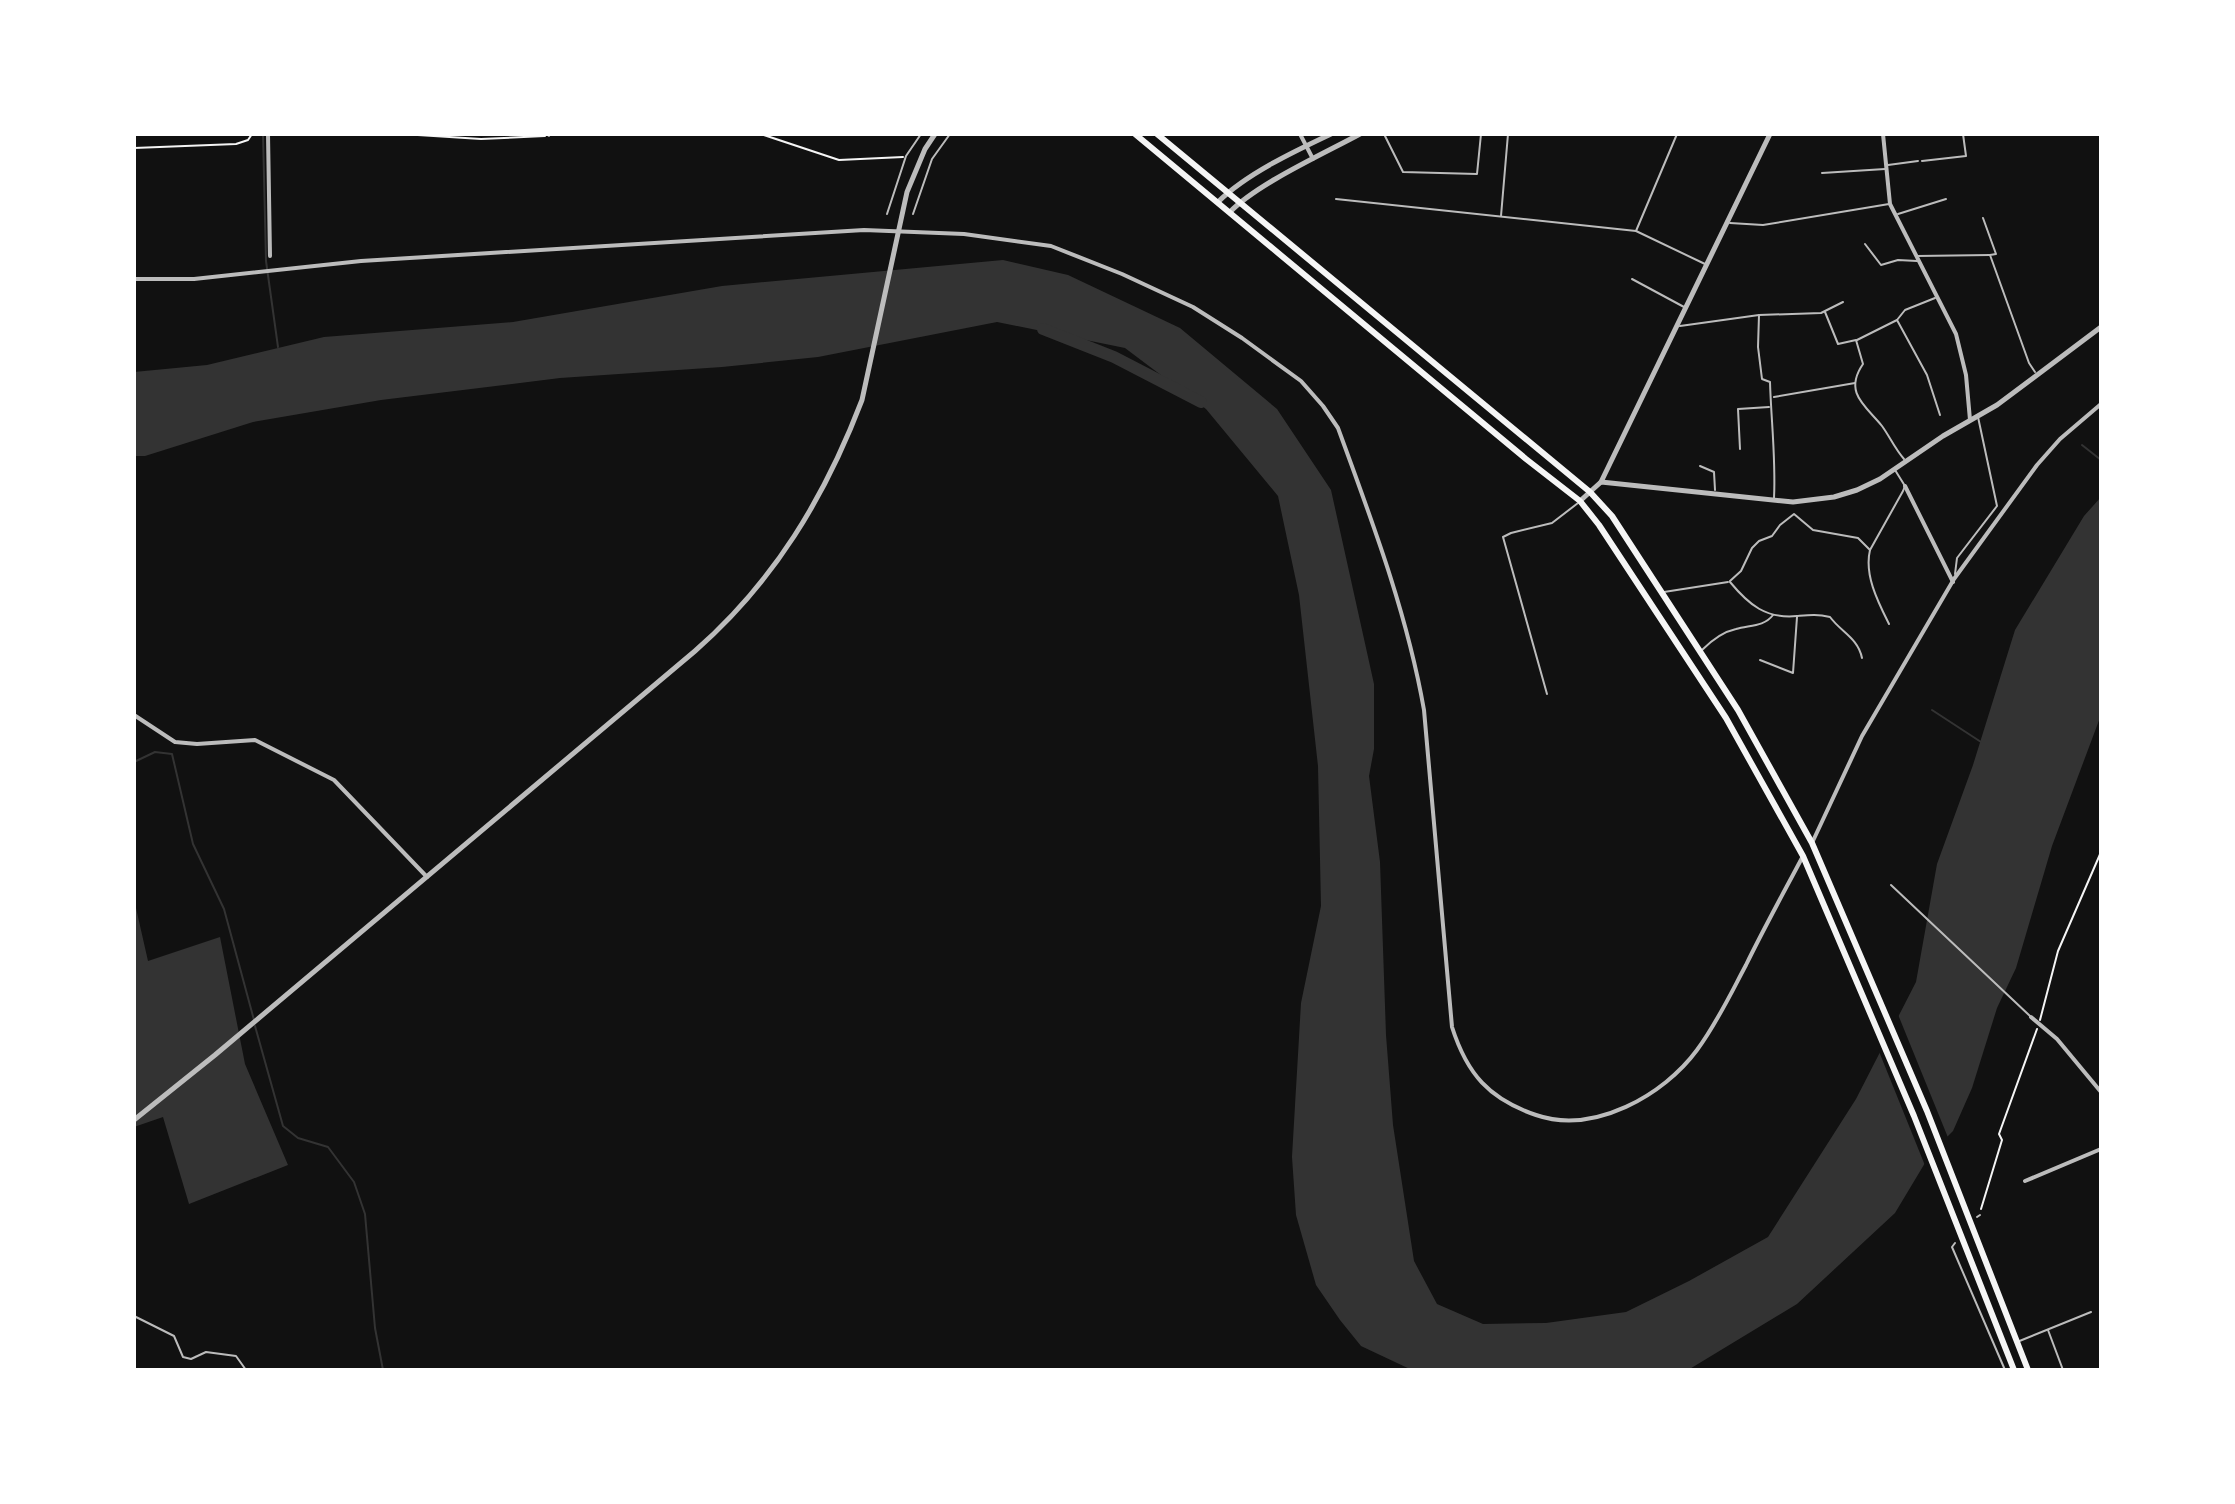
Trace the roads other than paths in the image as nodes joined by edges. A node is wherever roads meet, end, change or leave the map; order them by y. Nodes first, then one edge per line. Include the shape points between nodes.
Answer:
1 (268, 134) edge
2 (921, 134) edge
3 (935, 134) edge
4 (950, 134) edge
5 (1135, 134) edge
6 (1157, 134) edge
7 (1300, 134) edge
8 (1331, 134) edge
9 (1360, 134) edge
10 (1384, 134) edge
11 (1481, 134) edge
12 (1508, 134) edge
13 (1677, 134) edge
14 (1770, 134) edge
15 (1883, 134) edge
16 (1963, 134) edge
17 (1307, 145) junction
18 (1313, 159) junction
19 (1886, 167) junction
20 (1822, 173) dead end
21 (1228, 193) junction
22 (1336, 199) dead end
23 (1946, 199) dead end
24 (1218, 202) junction
25 (1239, 203) junction
26 (1890, 204) junction
27 (1230, 212) junction
28 (887, 214) dead end
29 (913, 214) dead end
30 (1894, 215) junction
31 (1501, 217) junction
32 (1983, 218) dead end
33 (1727, 223) junction
34 (1636, 231) junction
35 (1865, 244) dead end
36 (1990, 255) junction
37 (270, 256) dead end
38 (1917, 259) junction
39 (1706, 265) junction
40 (134, 279) edge
41 (1632, 279) dead end
42 (1937, 297) junction
43 (1843, 302) dead end
44 (1685, 307) junction
45 (1825, 312) junction
46 (1759, 315) junction
47 (1897, 320) junction
48 (1676, 326) junction
49 (2101, 327) edge
50 (1856, 340) junction
51 (2040, 375) junction
52 (1856, 382) junction
53 (1774, 397) junction
54 (2101, 404) edge
55 (1770, 407) junction
56 (1940, 415) dead end
57 (1978, 416) junction
58 (1970, 420) junction
59 (1740, 449) dead end
60 (1905, 460) junction
61 (1700, 466) dead end
62 (1895, 469) junction
63 (1601, 482) junction
64 (1905, 486) junction
65 (1590, 492) junction
66 (1715, 496) junction
67 (1580, 501) junction
68 (1773, 501) junction
69 (1870, 550) junction
70 (1730, 581) junction
71 (1954, 581) junction
72 (1663, 592) junction
73 (1774, 614) junction
74 (1797, 616) junction
75 (1889, 624) dead end
76 (1702, 651) junction
77 (1862, 658) dead end
78 (1760, 660) dead end
79 (1547, 694) dead end
80 (134, 715) edge
81 (1812, 843) junction
82 (1803, 856) junction
83 (427, 877) junction
84 (1891, 885) dead end
85 (2031, 1017) joint
86 (2101, 1092) edge
87 (134, 1120) edge
88 (2101, 1149) edge
89 (2025, 1181) dead end
90 (1955, 1243) dead end
91 (2091, 1312) dead end
92 (134, 1316) edge
93 (2047, 1329) junction
94 (2016, 1342) junction
95 (246, 1370) edge
96 (2005, 1370) edge
97 (2014, 1370) edge
98 (2028, 1370) edge
99 (2063, 1370) edge

1 - 37 street
2 - 28 lane via 906,156
3 - 83 street via 907,192 862,400 827,483 799,532 709,639
4 - 29 lane via 932,159
5 - 24 main road
6 - 21 main road
7 - 17 street
8 - 17 street
9 - 18 street
10 - 11 lane via 1403,172 1477,174
12 - 31 lane
13 - 34 lane
14 - 33 street
15 - 19 street
16 - 19 lane via 1966,156
17 - 18 street
17 - 21 street
18 - 25 street
19 - 20 lane
19 - 26 street
21 - 24 street
21 - 25 main road
22 - 31 lane
23 - 30 lane
24 - 27 main road
25 - 27 street
25 - 65 main road
26 - 30 street
26 - 33 lane via 1763,225
27 - 67 main road
30 - 38 street
31 - 34 lane
32 - 36 lane via 1996,254
33 - 39 street
34 - 39 lane
35 - 38 lane via 1881,265
36 - 38 lane
36 - 51 lane via 2029,363
38 - 42 street
39 - 44 street
40 - 82 street via 194,279 361,261 864,230 964,234 1051,246 1193,307 1301,381 1338,428 1415,660 1452,1027 1484,1086 1544,1118 1609,1114 1658,1087 1695,1052 1714,1026
41 - 44 lane
42 - 47 lane via 1905,310
42 - 58 street via 1959,342
43 - 45 lane
44 - 48 street
45 - 46 lane
45 - 50 lane via 1838,344
46 - 48 lane
46 - 53 lane via 1762,379 1770,382
47 - 50 lane
47 - 56 lane via 1927,375
48 - 63 street
49 - 51 street
50 - 52 lane via 1863,364
51 - 57 street
52 - 53 lane
52 - 60 lane via 1857,397
53 - 55 lane
54 - 71 street via 2037,465
55 - 59 lane via 1738,409
55 - 68 lane
57 - 58 street
57 - 71 lane via 1997,506 1957,558
58 - 60 street
60 - 62 street
61 - 66 lane via 1714,472
62 - 64 lane
62 - 68 street via 1834,497
63 - 65 street
63 - 66 street
64 - 69 lane
64 - 71 street
65 - 67 street
65 - 72 main road
66 - 68 street
67 - 79 lane via 1560,519 1503,537
67 - 82 main road via 1726,718
69 - 70 lane via 1858,538 1813,530 1794,514 1759,541
69 - 75 lane via 1869,574
70 - 72 lane
70 - 73 lane via 1745,601
71 - 81 street via 1862,736
72 - 76 main road
73 - 74 lane
73 - 76 lane via 1766,622 1712,639
74 - 77 lane via 1830,617 1850,634
74 - 78 lane via 1793,673
76 - 81 main road
80 - 83 street via 175,742 255,740 334,780
81 - 94 main road via 1927,1111
82 - 97 main road
83 - 87 street
84 - 85 lane
85 - 86 street
88 - 89 street
90 - 96 lane via 1952,1247
91 - 93 lane
92 - 95 lane via 174,1336 183,1357 206,1352 236,1356
93 - 94 lane
93 - 99 lane
94 - 98 main road

